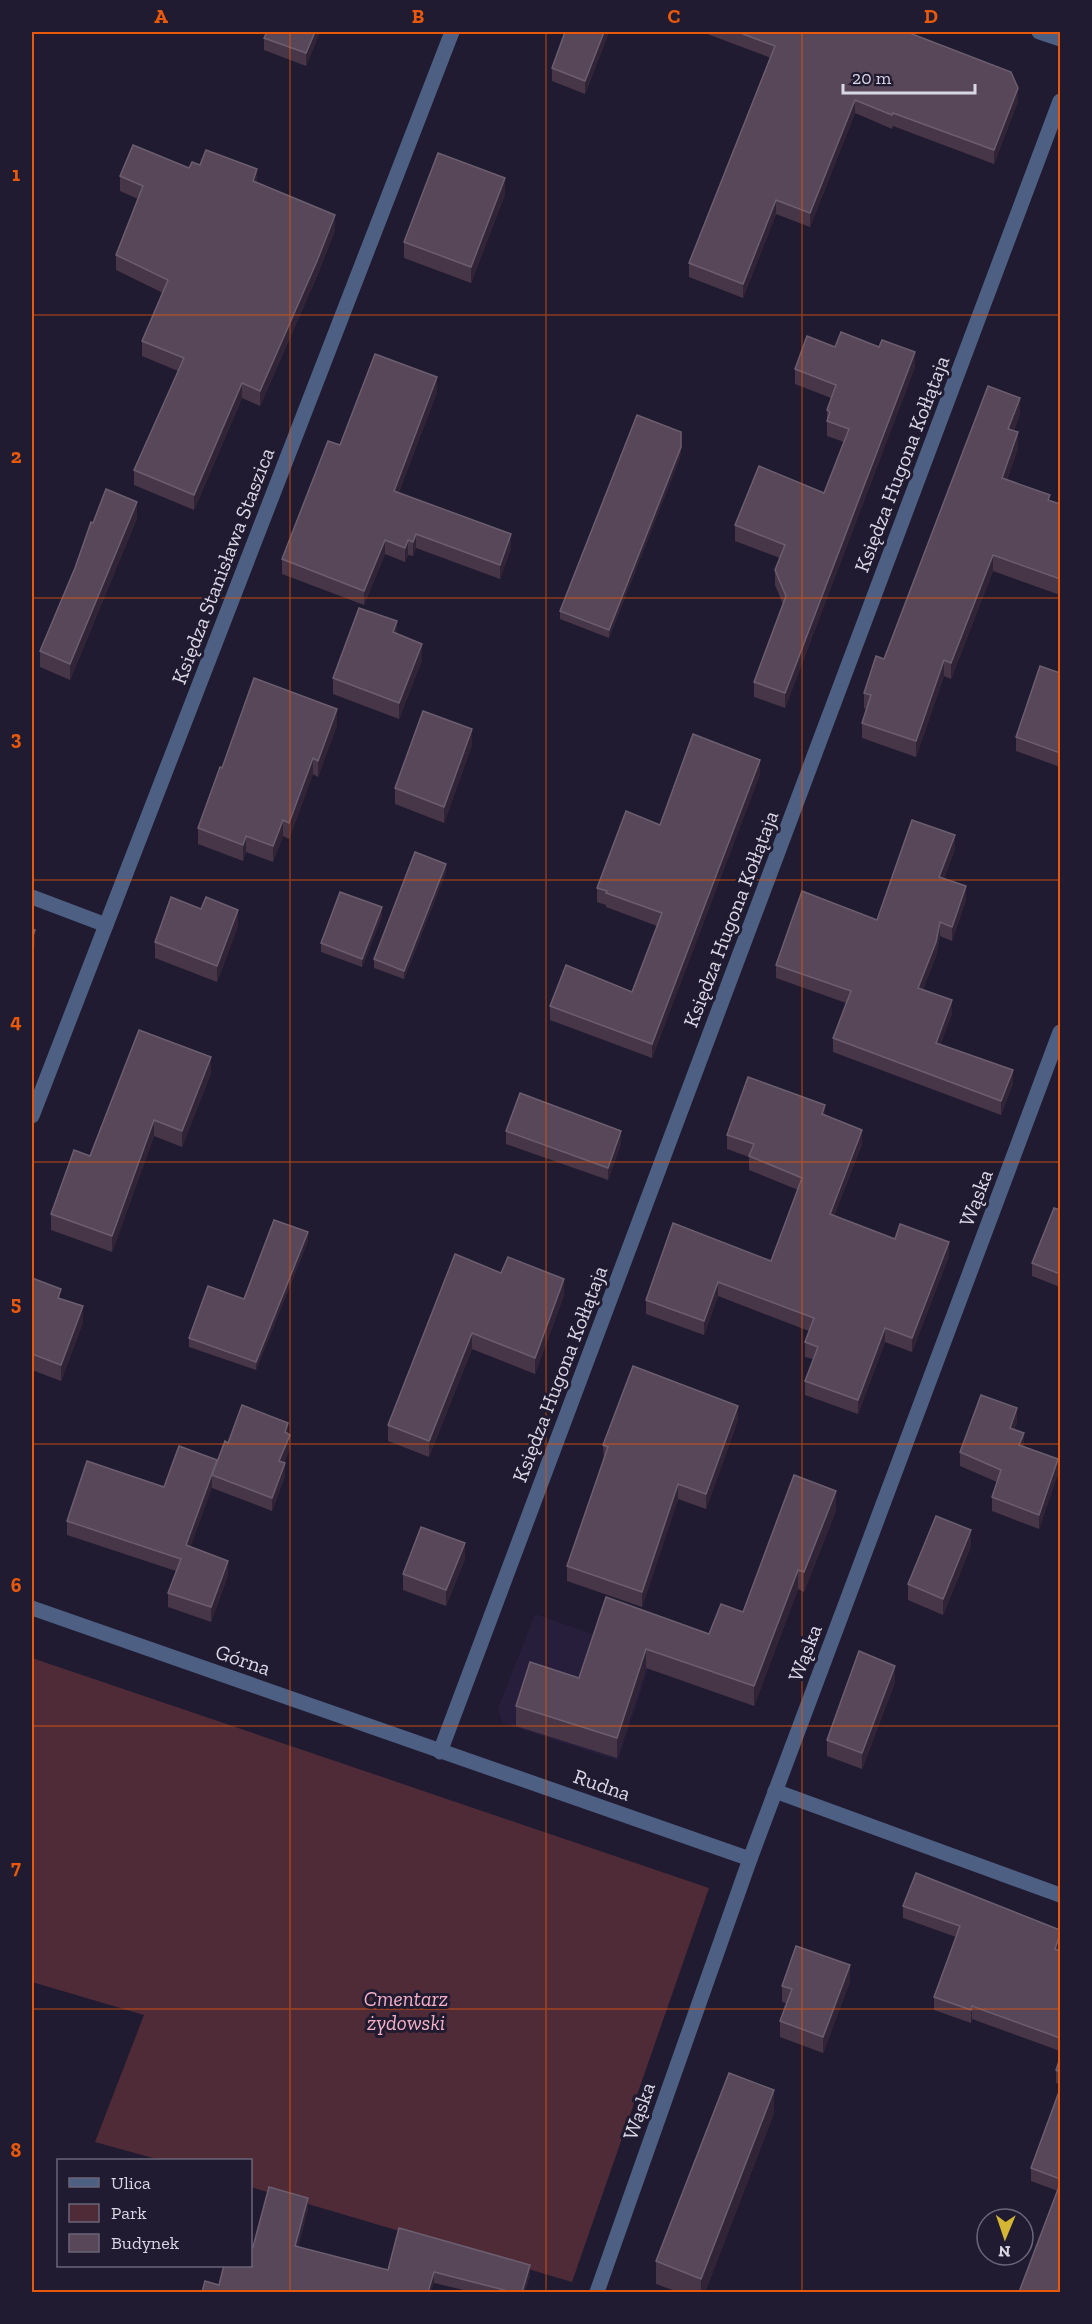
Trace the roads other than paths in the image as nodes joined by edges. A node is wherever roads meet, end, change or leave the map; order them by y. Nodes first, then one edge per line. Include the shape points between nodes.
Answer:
1 (452, 32) edge
2 (1039, 32) edge
3 (1060, 39) edge
4 (1060, 100) edge
5 (32, 897) edge
6 (106, 925) junction
7 (1060, 1032) edge
8 (32, 1116) edge
9 (32, 1608) edge
10 (440, 1752) junction
11 (775, 1791) junction
12 (750, 1859) junction
13 (1060, 1895) edge
14 (597, 2292) edge

1 - 6 street, Księdza Stanisława Staszica
2 - 3 street
4 - 10 street, Księdza Hugona Kołłątaja
5 - 6 street
6 - 8 street, Księdza Stanisława Staszica
7 - 11 street, Wąska
9 - 10 street, Górna
10 - 12 street, Rudna
11 - 12 street, Wąska
11 - 13 street
12 - 14 street, Wąska

